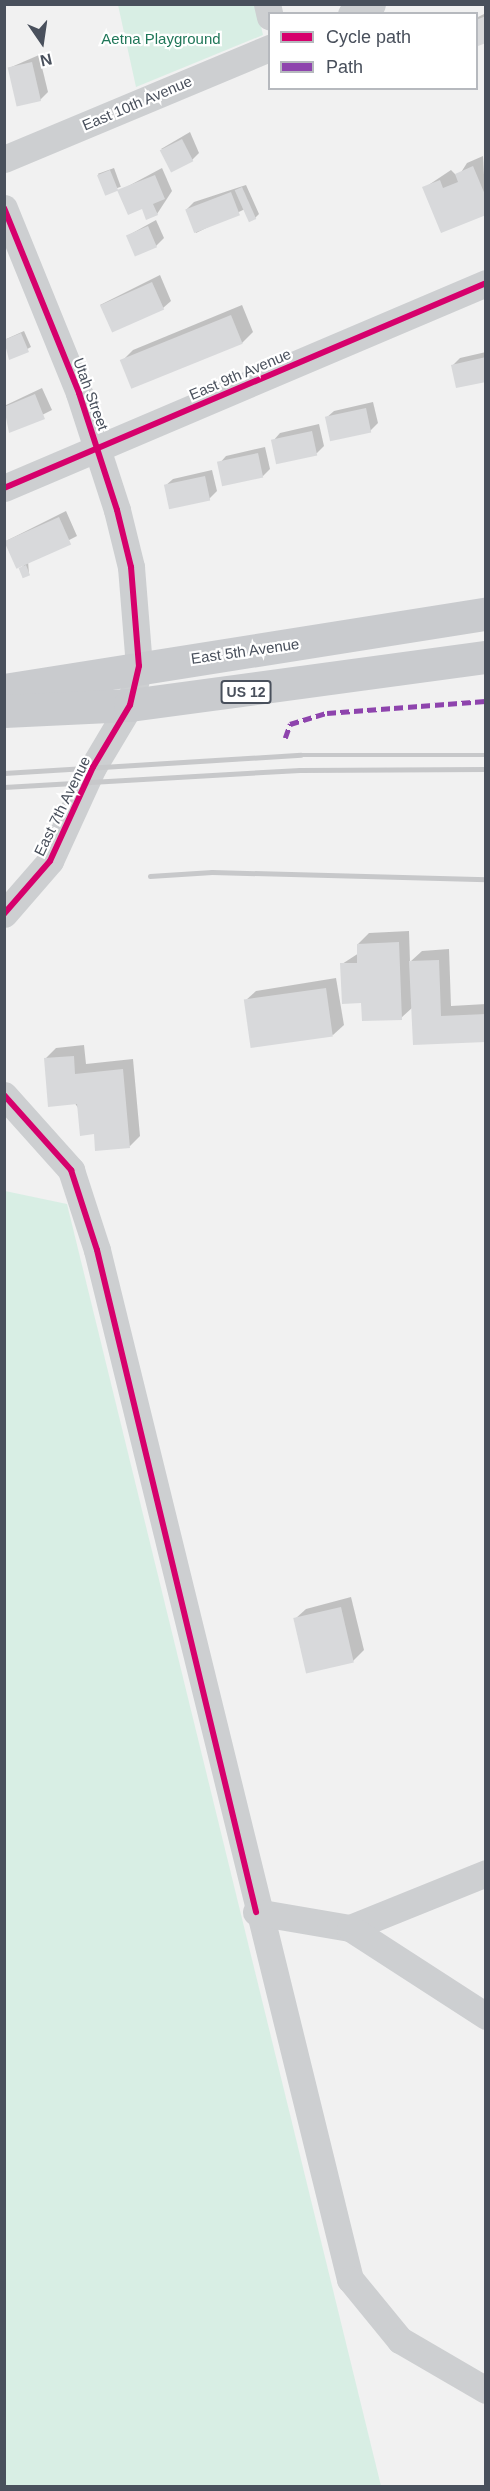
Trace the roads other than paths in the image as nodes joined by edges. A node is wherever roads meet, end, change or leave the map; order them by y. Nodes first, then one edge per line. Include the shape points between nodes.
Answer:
1 (372, 4) edge
2 (355, 12) edge
3 (268, 49) edge
4 (4, 159) edge
5 (4, 208) edge
6 (486, 283) edge
7 (98, 449) junction
8 (4, 488) edge
9 (486, 614) edge
10 (486, 657) edge
11 (139, 666) junction
12 (4, 690) edge
13 (130, 705) junction
14 (4, 711) edge
15 (4, 914) edge
16 (4, 1095) edge
17 (486, 1873) edge
18 (256, 1912) junction
19 (350, 1928) junction
20 (486, 2016) edge
21 (486, 2390) edge

1 - 2 street
3 - 4 street, East 10th Avenue
5 - 7 street, Utah Street
6 - 7 street, East 9th Avenue
7 - 8 street, East 9th Avenue
7 - 11 street, Utah Street via 128,550
9 - 11 main road, East 5th Avenue
10 - 13 main road, US 12
11 - 12 main road, East 5th Avenue
11 - 13 street, East 7th Avenue
13 - 14 main road, US 12
13 - 15 street, East 7th Avenue via 93,767 50,861
16 - 18 street via 71,1170 97,1250
17 - 19 street
18 - 19 street
18 - 21 street via 350,2279 400,2340
19 - 20 street

